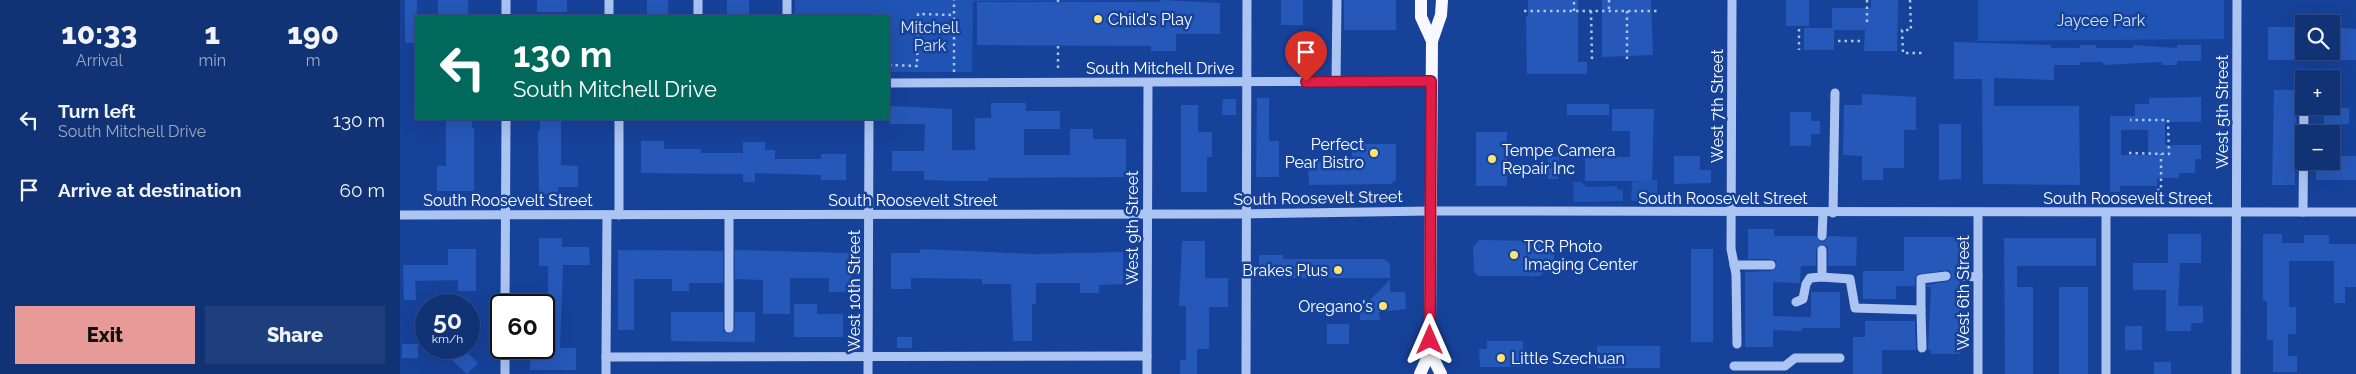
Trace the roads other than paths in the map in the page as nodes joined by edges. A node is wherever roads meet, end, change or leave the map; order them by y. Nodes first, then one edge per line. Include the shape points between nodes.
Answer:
1 (506, 0) edge
2 (609, 0) edge
3 (698, 0) edge
4 (788, 0) edge
5 (1248, 0) edge
6 (1336, 0) edge
7 (1421, 0) edge
8 (1442, 0) edge
9 (1732, 0) edge
10 (2237, 0) edge
11 (506, 15) edge
12 (609, 15) edge
13 (698, 15) edge
14 (787, 15) edge
15 (1432, 41) junction
16 (1431, 81) junction
17 (1148, 82) junction
18 (1336, 82) junction
19 (890, 83) edge
20 (1248, 83) junction
21 (1835, 93) dead end
22 (2304, 115) edge
23 (506, 120) edge
24 (619, 120) edge
25 (869, 120) edge
26 (1430, 211) junction
27 (2303, 212) junction
28 (2356, 212) edge
29 (1246, 213) junction
30 (1731, 213) junction
31 (1823, 213) junction
32 (1833, 213) junction
33 (1978, 213) junction
34 (2106, 213) junction
35 (2237, 213) junction
36 (1147, 214) junction
37 (400, 215) edge
38 (505, 215) junction
39 (607, 215) junction
40 (619, 215) junction
41 (729, 215) junction
42 (869, 215) junction
43 (1822, 236) dead end
44 (1822, 250) dead end
45 (1734, 264) junction
46 (1770, 264) dead end
47 (1946, 276) dead end
48 (1960, 276) dead end
49 (1822, 277) junction
50 (1978, 277) junction
51 (505, 294) edge
52 (1796, 302) dead end
53 (1921, 310) junction
54 (729, 328) dead end
55 (1737, 344) dead end
56 (1922, 348) dead end
57 (1430, 352) junction
58 (868, 356) junction
59 (1147, 356) junction
60 (606, 357) junction
61 (1840, 358) dead end
62 (505, 359) edge
63 (1734, 366) dead end
64 (1785, 370) edge
65 (505, 374) edge
66 (606, 374) edge
67 (868, 374) edge
68 (1147, 374) edge
69 (1246, 374) edge
70 (1420, 374) edge
71 (1441, 374) edge
72 (1978, 374) edge
73 (2106, 374) edge
74 (2236, 374) edge

1 - 11 street
2 - 12 street
3 - 13 street
4 - 14 street
5 - 20 street
6 - 18 street
7 - 15 main road via 1421,17
8 - 15 main road via 1441,15
9 - 30 street, West 7th Street
10 - 35 street, West 5th Street
15 - 16 main road
16 - 18 street, South Mitchell Drive
16 - 26 main road
17 - 19 street, South Mitchell Drive
17 - 20 street, South Mitchell Drive
17 - 36 street, West 9th Street
18 - 20 street, South Mitchell Drive
20 - 29 street
21 - 32 street
22 - 27 street
23 - 38 street
24 - 40 street
25 - 42 street, West 10th Street
26 - 29 street, South Roosevelt Street
26 - 30 street, South Roosevelt Street
26 - 57 main road
27 - 28 street, South Roosevelt Street
27 - 35 street, South Roosevelt Street
29 - 36 street, South Roosevelt Street
29 - 69 street
30 - 31 street, South Roosevelt Street
30 - 45 street, West 7th Street
31 - 32 street, South Roosevelt Street
31 - 43 street
32 - 33 street, South Roosevelt Street
33 - 34 street, South Roosevelt Street
33 - 50 street, West 6th Street
34 - 35 street, South Roosevelt Street
34 - 73 street
35 - 74 street, West 5th Street
36 - 42 street, South Roosevelt Street
36 - 59 street, West 9th Street
37 - 38 street, South Roosevelt Street
38 - 39 street, South Roosevelt Street
38 - 51 street
39 - 40 street, South Roosevelt Street
39 - 60 street
40 - 41 street, South Roosevelt Street
41 - 42 street, South Roosevelt Street
41 - 54 street
42 - 58 street, West 10th Street
44 - 49 street
45 - 46 street
45 - 55 street, West 7th Street
47 - 53 street via 1921,278
48 - 50 street
49 - 52 street via 1810,278 1803,299
49 - 53 street via 1850,279 1855,308
50 - 72 street, West 6th Street
53 - 56 street
57 - 70 main road
57 - 71 main road
58 - 59 street
58 - 60 street
58 - 67 street, West 10th Street
59 - 68 street, West 9th Street
60 - 66 street
61 - 64 street via 1795,358
62 - 65 street
63 - 64 street

